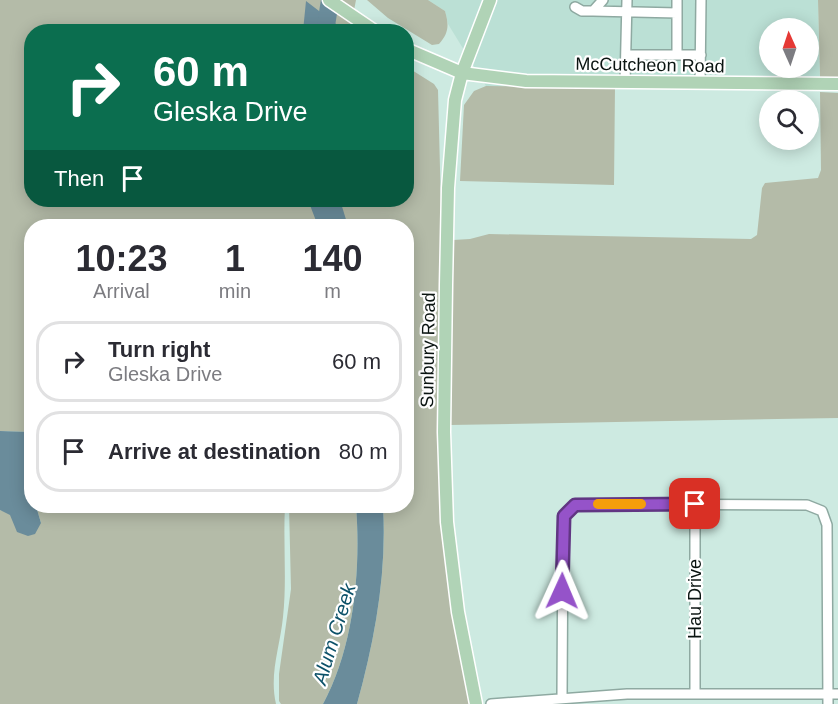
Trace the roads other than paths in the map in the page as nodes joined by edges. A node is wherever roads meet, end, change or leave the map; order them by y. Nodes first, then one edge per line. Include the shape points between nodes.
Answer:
1 (329, 0) edge
2 (490, 0) edge
3 (603, 0) edge
4 (627, 0) edge
5 (677, 0) edge
6 (702, 0) edge
7 (575, 7) dead end
8 (593, 11) junction
9 (626, 11) junction
10 (677, 13) junction
11 (364, 24) edge
12 (414, 52) edge
13 (626, 55) junction
14 (677, 55) junction
15 (701, 55) junction
16 (462, 73) junction
17 (625, 83) junction
18 (700, 84) junction
19 (838, 84) edge
20 (695, 504) junction
21 (694, 694) junction
22 (838, 694) edge
23 (562, 697) junction
24 (828, 699) edge
25 (476, 704) edge
26 (491, 704) edge

1 - 11 main road
2 - 16 main road, Sunbury Road
3 - 8 street
4 - 9 street
5 - 10 street
6 - 15 street
7 - 8 street
8 - 9 street
9 - 10 street
9 - 13 street
10 - 14 street
12 - 16 main road, McCutcheon Road
13 - 14 street
13 - 17 street
14 - 15 street
15 - 18 street
16 - 17 main road, McCutcheon Road via 526,81
16 - 25 main road, Sunbury Road via 455,100 448,188 445,466 458,612
17 - 18 main road, McCutcheon Road
18 - 19 main road, McCutcheon Road
20 - 21 street, Hau Drive
20 - 23 street via 583,504 568,510 563,520
20 - 24 street via 807,505 822,511 827,525
21 - 23 street
21 - 24 street
22 - 24 street
23 - 26 street

